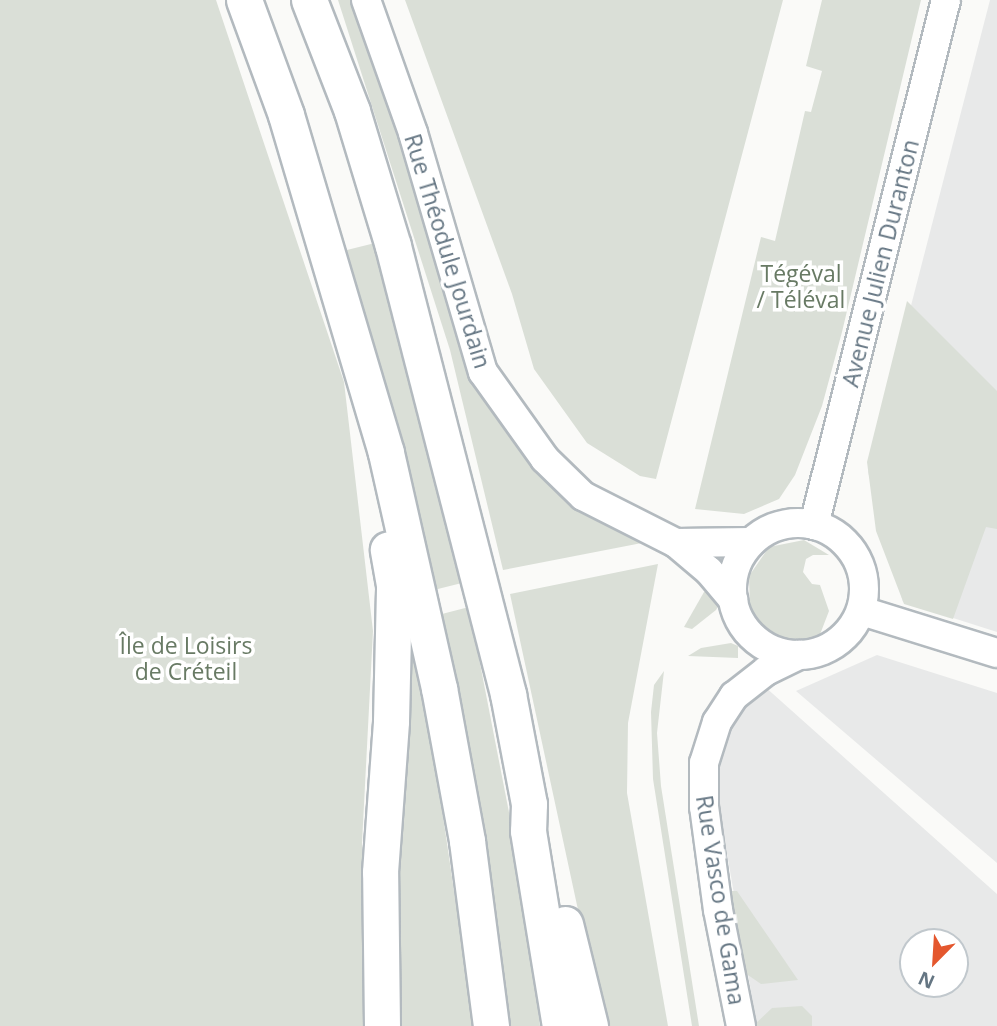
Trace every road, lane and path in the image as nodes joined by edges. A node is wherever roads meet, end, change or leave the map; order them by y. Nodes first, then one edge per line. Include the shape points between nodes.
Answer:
1 (244, 0) edge
2 (309, 0) edge
3 (366, 0) edge
4 (946, 0) edge
5 (370, 401) junction
6 (814, 525) junction
7 (751, 542) junction
8 (676, 543) junction
9 (733, 600) junction
10 (862, 611) junction
11 (748, 633) junction
12 (997, 653) edge
13 (799, 655) junction
14 (734, 696) junction
15 (529, 804) junction
16 (739, 1014) edge
17 (382, 1026) edge
18 (491, 1026) edge
19 (560, 1026) edge
20 (590, 1026) edge

1 - 5 highway via 286,115
2 - 15 highway via 352,111 393,246 508,694
3 - 8 main road, Rue Théodule Jourdain via 413,133 483,372 545,459 583,496
4 - 6 main road, Avenue Julien Duranton
5 - 17 highway via 370,450 394,585 391,721 380,873
5 - 18 highway via 439,688 467,841
6 - 7 main road via 780,526
6 - 10 main road via 834,534 855,556 864,586
7 - 8 main road, Rue Théodule Jourdain
7 - 9 main road via 735,569
8 - 9 main road, Rue Théodule Jourdain via 709,571
9 - 11 main road
10 - 12 main road
10 - 13 main road via 839,641
11 - 13 main road via 775,651
11 - 14 main road, Rue Vasco de Gama
13 - 14 main road, Rue Vasco de Gama via 766,671
14 - 16 main road, Rue Vasco de Gama via 708,744 702,782 718,910
15 - 19 highway via 528,831
15 - 20 highway via 543,826

